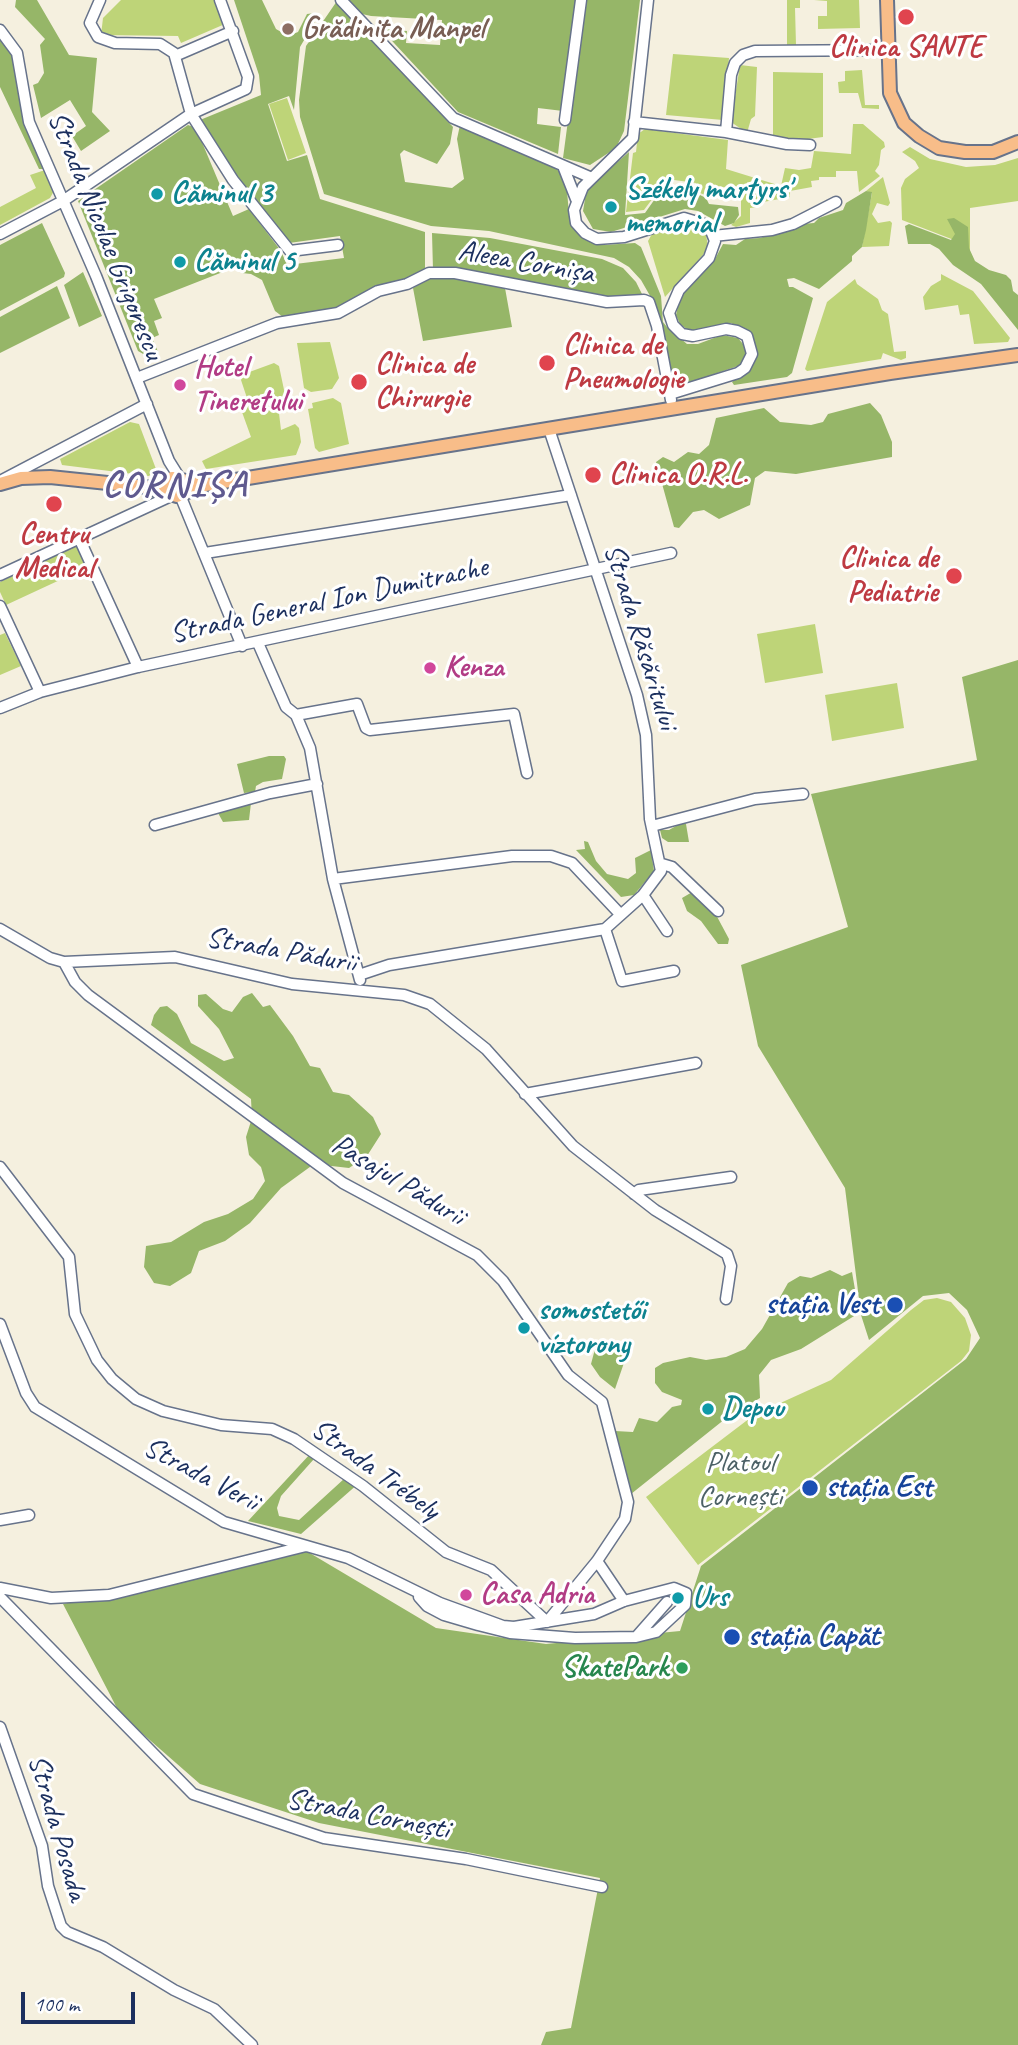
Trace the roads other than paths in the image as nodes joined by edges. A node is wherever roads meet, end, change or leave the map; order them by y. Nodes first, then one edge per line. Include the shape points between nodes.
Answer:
1 (100, 0) edge
2 (220, 0) edge
3 (341, 0) edge
4 (582, 0) edge
5 (648, 0) edge
6 (887, 0) edge
7 (0, 30) edge
8 (233, 31) junction
9 (887, 50) junction
10 (175, 56) junction
11 (191, 114) junction
12 (565, 120) dead end
13 (634, 122) junction
14 (726, 132) junction
15 (1018, 142) edge
16 (810, 145) dead end
17 (562, 166) junction
18 (592, 178) junction
19 (576, 199) junction
20 (63, 201) junction
21 (836, 202) dead end
22 (0, 234) edge
23 (715, 236) junction
24 (338, 245) dead end
25 (1018, 355) edge
26 (137, 377) junction
27 (670, 394) junction
28 (147, 404) junction
29 (673, 408) junction
30 (549, 429) junction
31 (0, 482) edge
32 (176, 487) junction
33 (571, 495) junction
34 (79, 537) junction
35 (205, 553) junction
36 (671, 553) dead end
37 (594, 569) junction
38 (0, 575) edge
39 (0, 606) edge
40 (258, 643) junction
41 (243, 646) junction
42 (138, 667) junction
43 (40, 692) junction
44 (0, 708) edge
45 (296, 715) junction
46 (527, 773) dead end
47 (317, 784) junction
48 (803, 794) dead end
49 (155, 825) dead end
50 (652, 826) junction
51 (662, 864) junction
52 (333, 879) junction
53 (643, 895) junction
54 (718, 911) dead end
55 (620, 914) junction
56 (0, 929) edge
57 (605, 929) junction
58 (667, 931) dead end
59 (64, 962) junction
60 (674, 971) dead end
61 (359, 975) junction
62 (364, 991) junction
63 (696, 1063) dead end
64 (525, 1094) junction
65 (0, 1167) edge
66 (731, 1177) dead end
67 (634, 1194) junction
68 (726, 1299) dead end
69 (0, 1324) edge
70 (29, 1515) dead end
71 (0, 1520) edge
72 (306, 1545) junction
73 (597, 1561) junction
74 (0, 1588) edge
75 (670, 1591) junction
76 (415, 1592) junction
77 (0, 1597) edge
78 (624, 1601) junction
79 (667, 1602) junction
80 (685, 1605) junction
81 (547, 1622) junction
82 (636, 1637) junction
83 (0, 1727) edge
84 (603, 1887) dead end
85 (252, 2045) edge

1 - 10 street via 90,23 98,37 115,43 160,44
2 - 8 street
3 - 17 street via 453,118
4 - 12 street
5 - 13 street
6 - 9 main road
7 - 20 street, Strada Nicolae Grigorescu via 17,53 29,122
8 - 10 street
8 - 11 street via 248,77 246,89
9 - 14 street via 755,51 743,55 731,75
9 - 15 main road via 890,93 896,109 919,136 939,148 965,152 993,152
10 - 11 street
11 - 20 street
11 - 24 street via 233,180 290,251
13 - 14 street
13 - 18 street via 633,138
14 - 16 street via 787,145
17 - 18 street
17 - 19 street
18 - 19 street
19 - 23 street via 576,223 597,239 624,237 684,218 704,224
20 - 22 street
20 - 26 street, Strada Nicolae Grigorescu
21 - 23 street via 793,224
23 - 27 street via 709,258 679,290 669,313 682,334 726,330 747,336 752,346 750,360 725,379
25 - 29 main road
26 - 27 street, Aleea Cornișa via 277,323 346,310 378,291 438,272 607,302 644,300 653,307
26 - 28 street, Strada Nicolae Grigorescu
27 - 29 street, Aleea Cornișa
28 - 31 street
28 - 32 street, Strada Nicolae Grigorescu
29 - 30 main road
30 - 32 main road
30 - 33 street, Strada Răsăritului
31 - 32 main road via 50,477
32 - 34 street
32 - 35 street, Strada Nicolae Grigorescu
33 - 35 street
33 - 37 street, Strada Răsăritului
34 - 38 street
34 - 42 street
35 - 41 street, Strada Nicolae Grigorescu
36 - 37 street, Strada General Ion Dumitrache
37 - 40 street, Strada General Ion Dumitrache
37 - 50 street, Strada Răsăritului via 646,735
39 - 43 street
40 - 41 street, Strada General Ion Dumitrache
40 - 45 street via 286,707
41 - 42 street, Strada General Ion Dumitrache
42 - 43 street, Strada General Ion Dumitrache
43 - 44 street, Strada General Ion Dumitrache
45 - 46 street via 357,704 370,730 514,714
45 - 47 street via 310,748
47 - 49 street
47 - 52 street
48 - 50 street via 755,799
50 - 51 street, Strada Răsăritului
51 - 53 street
51 - 54 street via 672,867
52 - 55 street via 489,859 551,856 572,863
52 - 61 street
53 - 55 street
53 - 58 street
55 - 57 street
56 - 59 street, Strada Pădurii
57 - 60 street via 622,981
57 - 61 street via 389,965
59 - 62 street, Strada Pădurii via 159,955 292,984
59 - 73 street, Pasajul Pădurii via 88,995 335,1177 477,1255 491,1268 568,1375 602,1402 628,1503 621,1527
61 - 62 street
62 - 64 street, Strada Pădurii via 404,995 434,1007 475,1038
63 - 64 street
64 - 67 street, Strada Pădurii via 573,1146
65 - 81 street, Strada Trébely via 65,1251 83,1336 120,1385 163,1411 221,1425 272,1429 294,1439 446,1552 491,1570
66 - 67 street
67 - 68 street, Strada Pădurii via 727,1254
69 - 72 street, Strada Verii via 26,1393 36,1407 224,1522
70 - 71 street
72 - 74 street via 109,1595 51,1598
72 - 76 street, Strada Verii via 383,1573
73 - 78 street
73 - 81 street
75 - 78 street
75 - 79 street
75 - 80 street via 683,1590
76 - 81 street, Strada Verii via 514,1627
76 - 82 street via 443,1615 528,1635
77 - 84 street, Strada Cornești via 177,1781 201,1797 324,1838 466,1859
78 - 81 street via 594,1614
79 - 80 street via 677,1609
79 - 82 street
80 - 82 street via 656,1632
83 - 85 street, Strada Posada via 42,1846 61,1926 214,2009

